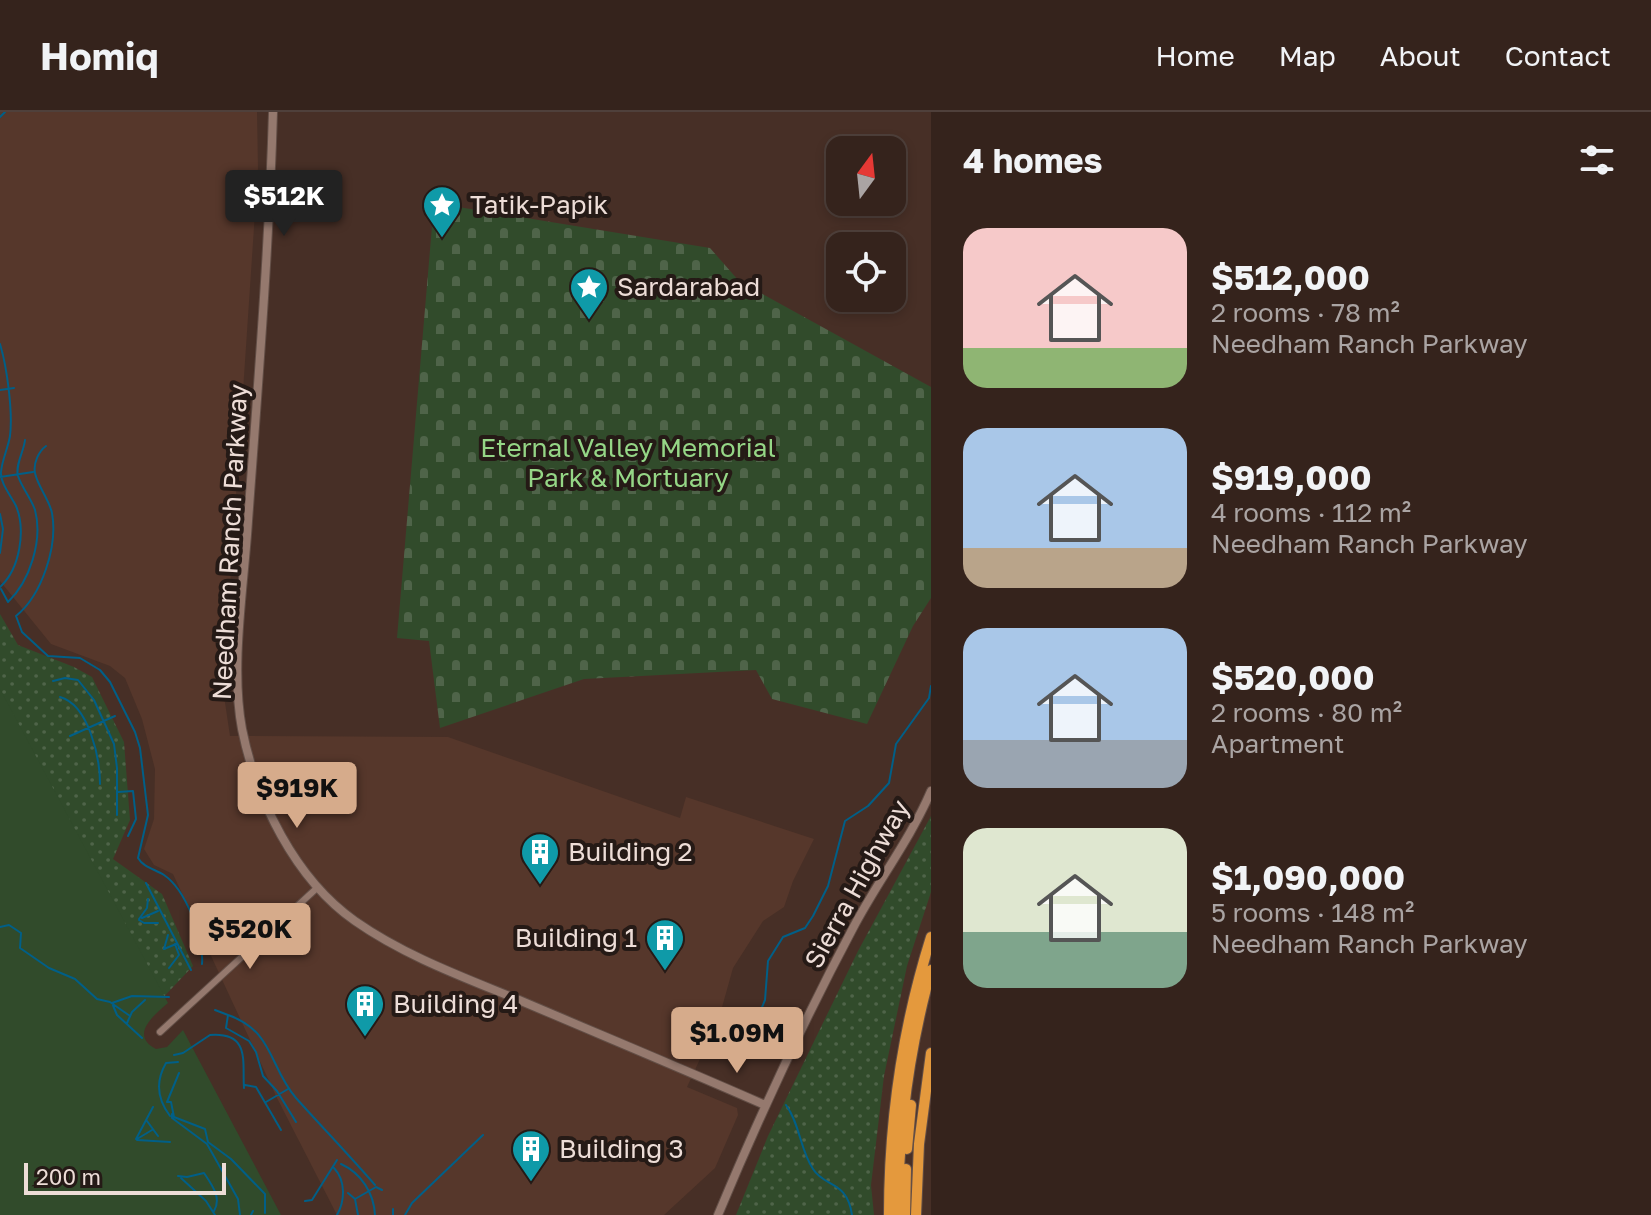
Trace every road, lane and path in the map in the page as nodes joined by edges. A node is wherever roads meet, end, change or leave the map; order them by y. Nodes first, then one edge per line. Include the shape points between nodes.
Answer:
1 (273, 112) edge
2 (931, 791) edge
3 (318, 887) junction
4 (931, 937) edge
5 (931, 970) edge
6 (931, 992) edge
7 (160, 1032) dead end
8 (931, 1053) edge
9 (765, 1105) junction
10 (718, 1215) edge
11 (889, 1215) edge
12 (898, 1215) edge
13 (905, 1215) edge
14 (916, 1215) edge

1 - 3 street, Needham Ranch Parkway via 239,697 249,756 267,809
2 - 9 street, Sierra Highway via 834,964
3 - 7 street
3 - 9 street, Needham Ranch Parkway via 352,919 410,954
4 - 11 highway via 898,1084
5 - 12 highway via 906,1089
6 - 13 highway via 911,1105
8 - 14 highway
9 - 10 street, Sierra Highway

